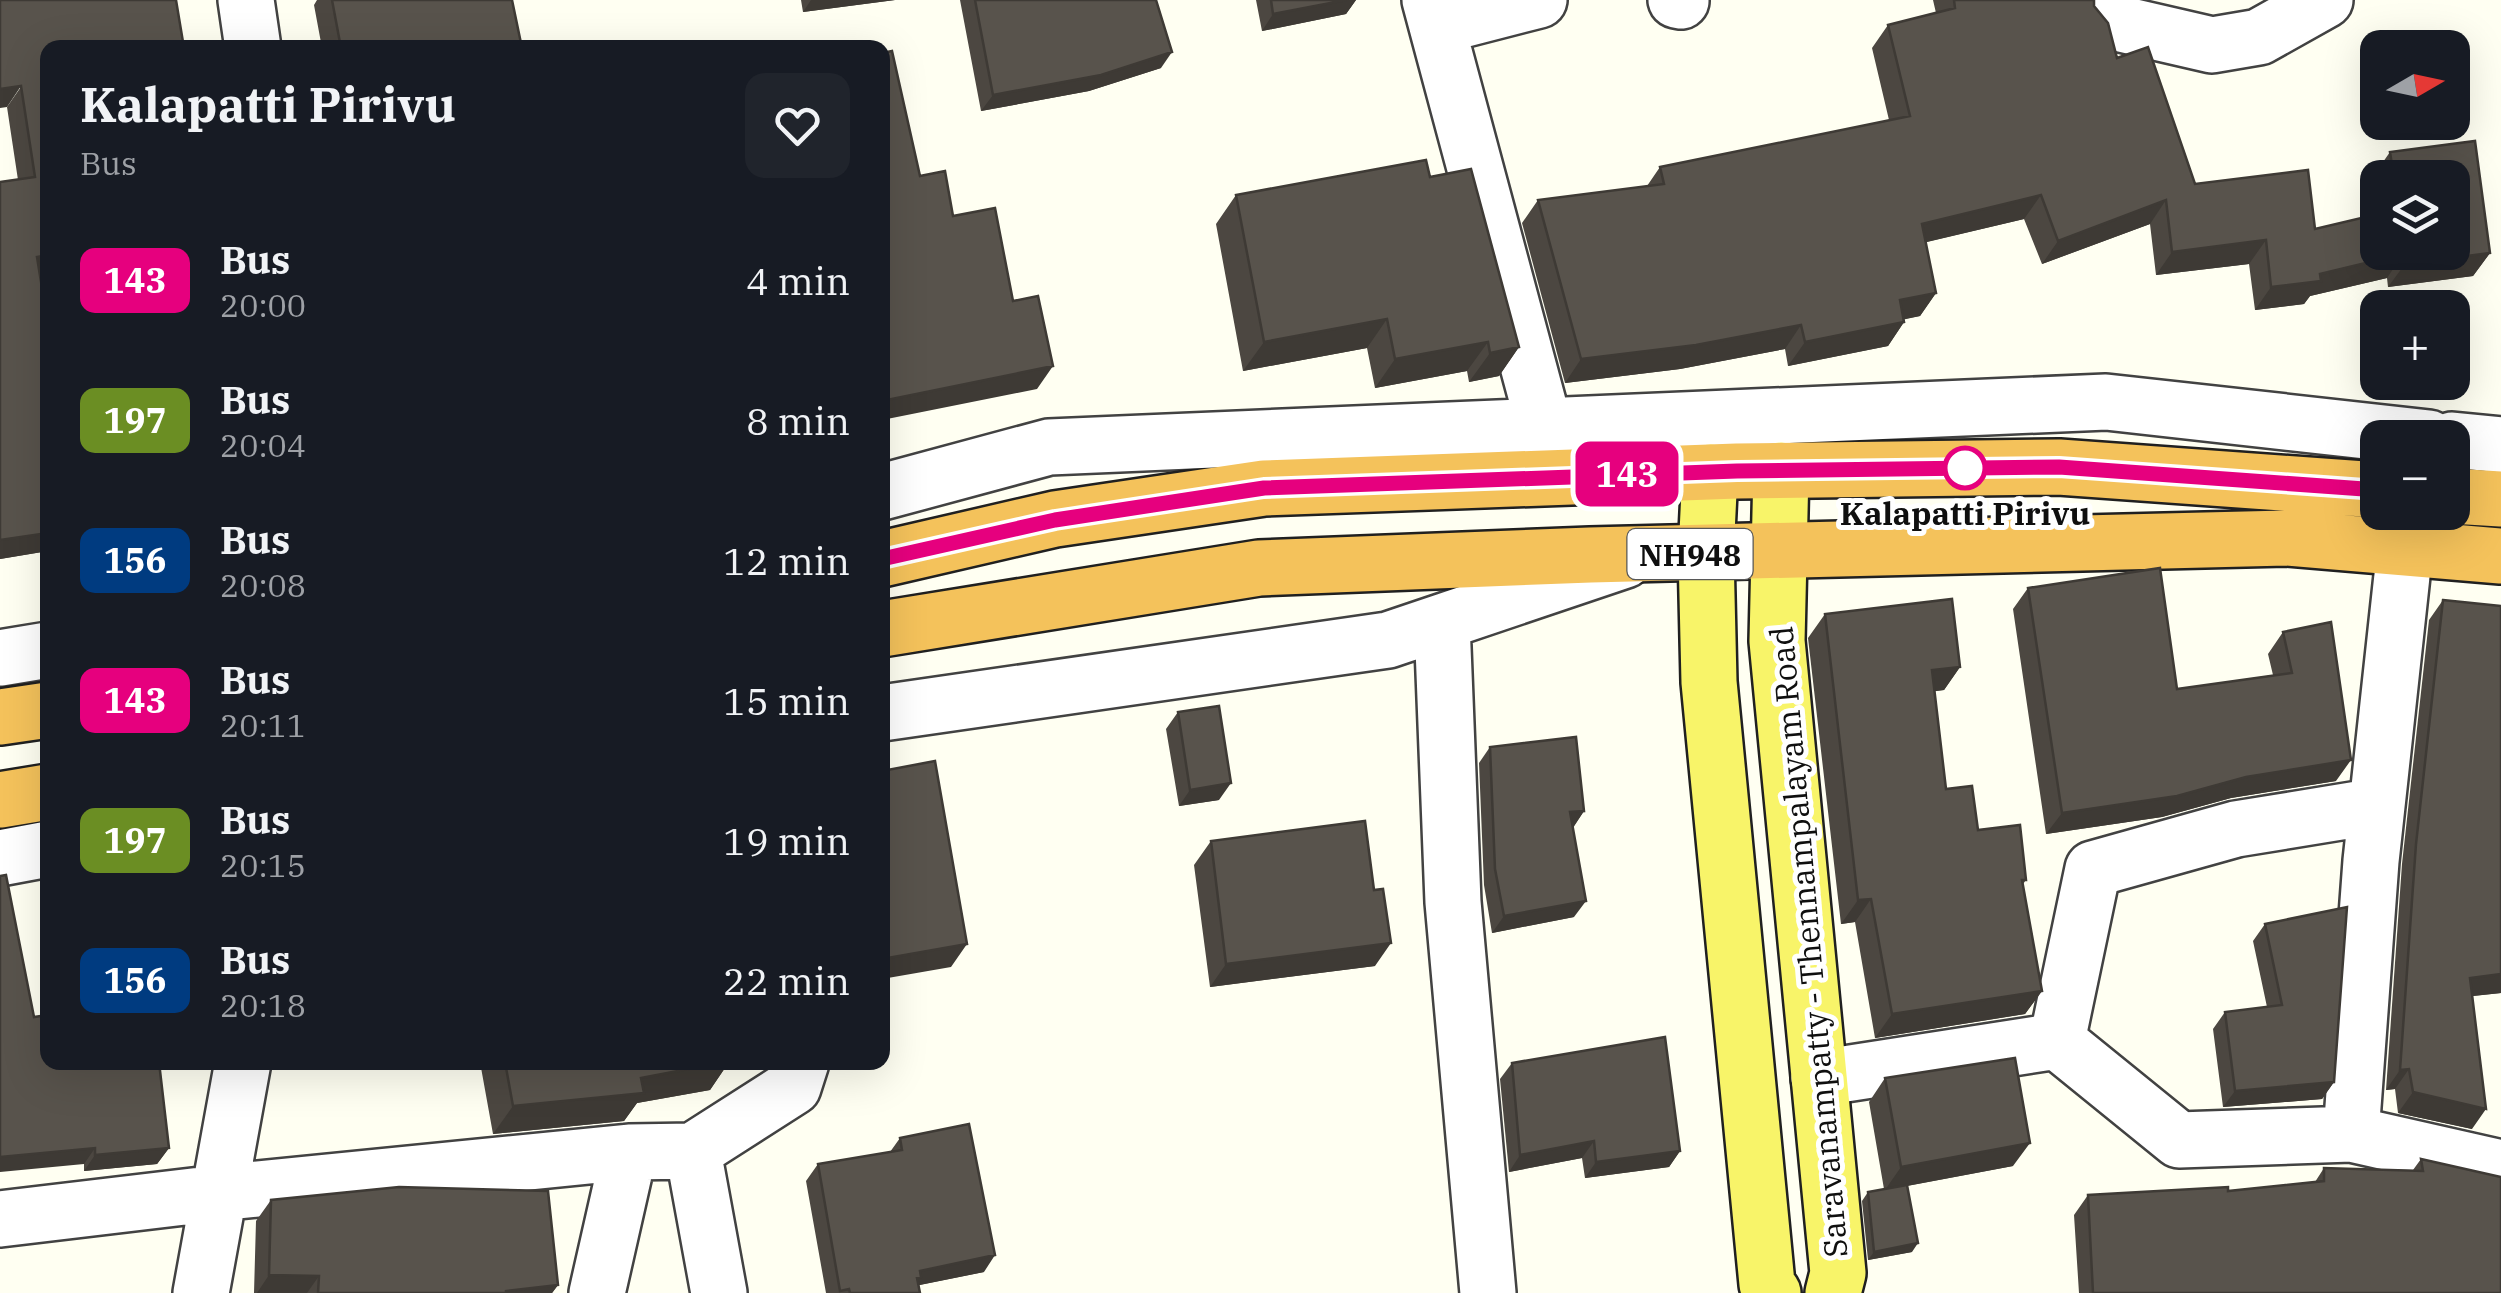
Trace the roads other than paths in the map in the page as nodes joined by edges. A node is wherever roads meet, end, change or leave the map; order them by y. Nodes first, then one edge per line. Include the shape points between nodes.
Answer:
1 (246, 0) edge
2 (1539, 0) edge
3 (2325, 0) edge
4 (1434, 13) edge
5 (2108, 21) edge
6 (251, 40) edge
7 (1544, 425) junction
8 (2360, 430) edge
9 (2470, 442) edge
10 (2501, 445) edge
11 (1781, 470) junction
12 (1710, 472) junction
13 (2360, 489) edge
14 (890, 490) edge
15 (2470, 497) edge
16 (2501, 500) edge
17 (2405, 548) junction
18 (1781, 552) junction
19 (1706, 553) junction
20 (1642, 554) junction
21 (2501, 556) edge
22 (890, 557) edge
23 (1442, 622) junction
24 (890, 628) edge
25 (40, 651) edge
26 (0, 658) edge
27 (40, 711) edge
28 (890, 712) edge
29 (0, 717) edge
30 (40, 793) edge
31 (0, 800) edge
32 (2377, 806) junction
33 (40, 850) edge
34 (0, 858) edge
35 (2057, 1042) junction
36 (241, 1070) edge
37 (798, 1070) edge
38 (1819, 1078) junction
39 (2351, 1134) junction
40 (694, 1151) junction
41 (629, 1152) junction
42 (2501, 1168) edge
43 (218, 1193) junction
44 (0, 1219) edge
45 (201, 1293) edge
46 (597, 1293) edge
47 (719, 1293) edge
48 (1488, 1293) edge
49 (1773, 1293) edge
50 (1834, 1293) edge

1 - 6 street
2 - 4 street
3 - 5 street via 2260,37 2212,46
4 - 7 street
7 - 8 street via 2106,402
7 - 14 street via 1048,447
9 - 10 street
11 - 12 highway
11 - 13 highway via 2059,467
11 - 18 main road, Saravanampatty - Thennampalayam Road
12 - 19 main road
12 - 22 highway via 1264,488 1055,520
15 - 16 highway
17 - 18 highway, NH948 via 2286,538
17 - 21 highway, NH948
17 - 32 street
18 - 19 highway, NH948
18 - 38 main road, Saravanampatty - Thennampalayam Road via 1777,642
19 - 20 highway, NH948
19 - 49 main road via 1710,702 1767,1284
20 - 23 street
20 - 24 highway, NH948 via 1260,568
23 - 28 street via 1388,640
23 - 48 street via 1453,902
25 - 26 street
27 - 29 highway
30 - 31 highway
32 - 35 street via 2236,829 2094,869
32 - 39 street
33 - 34 street
35 - 38 street
35 - 39 street via 2179,1140
36 - 43 street
37 - 40 street via 793,1087
38 - 50 main road, Saravanampatty - Thennampalayam Road via 1838,1274
39 - 42 street
40 - 41 street
40 - 47 street
41 - 43 street
41 - 46 street
43 - 44 street
43 - 45 street

